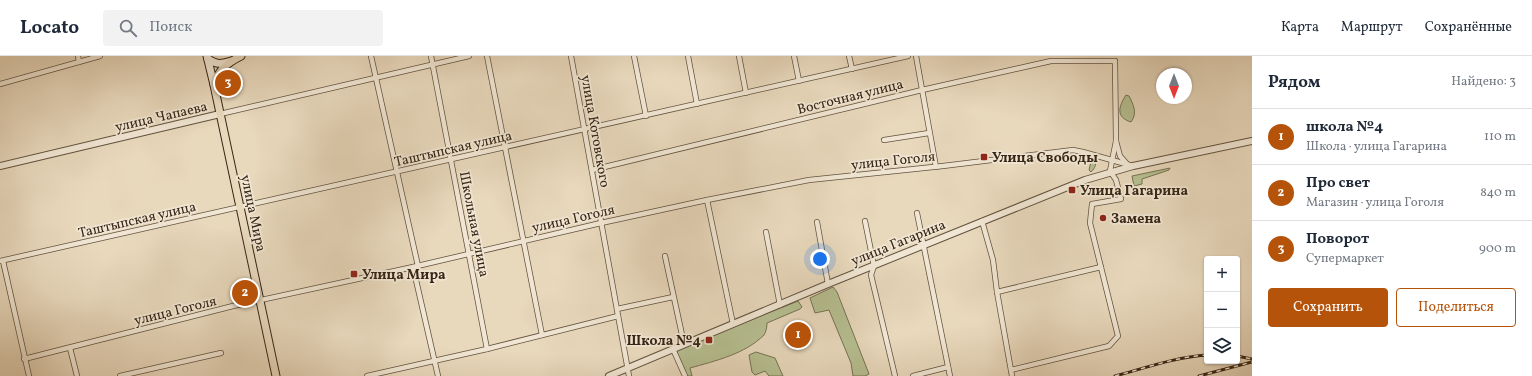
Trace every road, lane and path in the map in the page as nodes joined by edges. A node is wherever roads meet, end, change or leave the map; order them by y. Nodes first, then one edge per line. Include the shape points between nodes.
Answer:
1 (78, 56) edge
2 (100, 56) edge
3 (241, 56) edge
4 (371, 56) edge
5 (432, 56) edge
6 (469, 56) edge
7 (487, 56) edge
8 (571, 56) edge
9 (634, 56) edge
10 (688, 56) edge
11 (739, 56) edge
12 (794, 56) edge
13 (849, 56) edge
14 (908, 56) edge
15 (916, 56) edge
16 (1108, 56) edge
17 (208, 57) edge
18 (901, 57) edge
19 (231, 61) junction
20 (1115, 61) junction
21 (79, 62) junction
22 (433, 64) junction
23 (852, 69) junction
24 (376, 78) junction
25 (799, 81) junction
26 (0, 84) edge
27 (214, 85) junction
28 (922, 90) junction
29 (746, 93) junction
30 (697, 104) junction
31 (220, 114) junction
32 (646, 116) junction
33 (584, 129) junction
34 (930, 133) junction
35 (884, 140) dead end
36 (1116, 140) junction
37 (1252, 141) edge
38 (505, 147) junction
39 (452, 160) junction
40 (1112, 160) junction
41 (1130, 165) junction
42 (0, 166) edge
43 (936, 167) junction
44 (592, 170) junction
45 (397, 171) junction
46 (1110, 171) junction
47 (707, 200) junction
48 (239, 206) junction
49 (917, 213) dead end
50 (865, 221) dead end
51 (982, 221) junction
52 (817, 222) dead end
53 (601, 223) junction
54 (766, 232) dead end
55 (524, 241) junction
56 (923, 246) junction
57 (470, 254) junction
58 (665, 256) dead end
59 (1, 261) edge
60 (415, 266) junction
61 (874, 266) junction
62 (1101, 267) junction
63 (828, 284) junction
64 (997, 292) junction
65 (673, 297) junction
66 (260, 301) junction
67 (780, 305) junction
68 (617, 309) junction
69 (618, 316) junction
70 (733, 324) junction
71 (542, 335) junction
72 (684, 344) junction
73 (70, 348) junction
74 (488, 349) junction
75 (673, 349) junction
76 (221, 353) dead end
77 (24, 359) junction
78 (434, 360) junction
79 (948, 367) junction
80 (628, 368) junction
81 (1011, 370) junction
82 (29, 376) edge
83 (77, 376) edge
84 (120, 376) edge
85 (276, 376) edge
86 (367, 376) edge
87 (438, 376) edge
88 (609, 376) edge
89 (629, 376) edge
90 (685, 376) edge
91 (895, 376) edge
92 (913, 376) edge
93 (950, 376) edge
94 (1012, 376) edge

1 - 21 street
2 - 21 street
3 - 19 main road
4 - 24 street
5 - 22 street, Школьная улица
6 - 22 street, улица Чапаева
7 - 38 street
8 - 33 street, улица Котовского
9 - 32 street
10 - 30 street
11 - 29 street
12 - 25 street
13 - 23 street
14 - 18 street, Таштыпская улица
15 - 28 street
16 - 20 street
17 - 19 main road via 214,63
17 - 27 main road, улица Мира
18 - 23 street, Таштыпская улица
19 - 27 main road via 218,73
20 - 28 street, Восточная улица via 1051,61
20 - 36 street
21 - 26 street
22 - 24 street, улица Чапаева
22 - 39 street, Школьная улица
23 - 25 street, Таштыпская улица
24 - 31 street, улица Чапаева
24 - 45 street
25 - 29 street, Таштыпская улица
27 - 31 main road, улица Мира
28 - 34 street
28 - 44 street, Восточная улица
29 - 30 street, Таштыпская улица
30 - 32 street, Таштыпская улица
31 - 42 street, улица Чапаева
31 - 48 main road, улица Мира
32 - 33 street, Таштыпская улица
33 - 38 street, Таштыпская улица
33 - 44 street, улица Котовского
34 - 35 street
34 - 43 street
36 - 40 street
36 - 41 street via 1120,156
37 - 41 street, улица Гагарина
38 - 39 street, Таштыпская улица
38 - 55 street
39 - 45 street, Таштыпская улица
39 - 57 street, Школьная улица
40 - 41 street, улица Гоголя
40 - 43 street, улица Гоголя via 1073,150
40 - 46 street
41 - 46 street, улица Гагарина
43 - 47 street, улица Гоголя via 808,180
44 - 53 street, улица Котовского
45 - 48 street, Таштыпская улица
45 - 60 street
46 - 51 street, улица Гагарина
46 - 62 street via 1116,180 1120,199 1092,204 1090,223
47 - 53 street, улица Гоголя
47 - 70 street
48 - 59 street, Таштыпская улица
48 - 66 main road, улица Мира
49 - 56 street
50 - 61 street
51 - 56 street, улица Гагарина
51 - 64 street via 993,260
52 - 63 street
53 - 55 street, улица Гоголя
53 - 68 street, улица Котовского
54 - 67 street
55 - 57 street, улица Гоголя
55 - 71 street
56 - 61 street, улица Гагарина
56 - 79 street
57 - 60 street, улица Гоголя
57 - 74 street, Школьная улица
58 - 65 street
59 - 77 street
60 - 66 street, улица Гоголя
60 - 78 street
61 - 63 street, улица Гагарина
61 - 91 street via 871,275
62 - 64 street
62 - 81 street via 1118,336 1108,346
63 - 67 street, улица Гагарина
64 - 81 street
65 - 68 street
65 - 72 street
66 - 73 street, улица Гоголя
66 - 85 main road, улица Мира
67 - 70 street, улица Гагарина
68 - 69 street, улица Котовского
69 - 71 street
69 - 80 street, улица Котовского
70 - 72 street, улица Гагарина
71 - 74 street
72 - 75 street, улица Гагарина
73 - 77 street, улица Гоголя
73 - 83 street
74 - 78 street
75 - 80 street, улица Гагарина
75 - 90 street
76 - 84 street
77 - 82 street
78 - 86 street
78 - 87 street
79 - 92 street
79 - 93 street
80 - 88 street, улица Гагарина
80 - 89 street, улица Котовского
81 - 94 street

